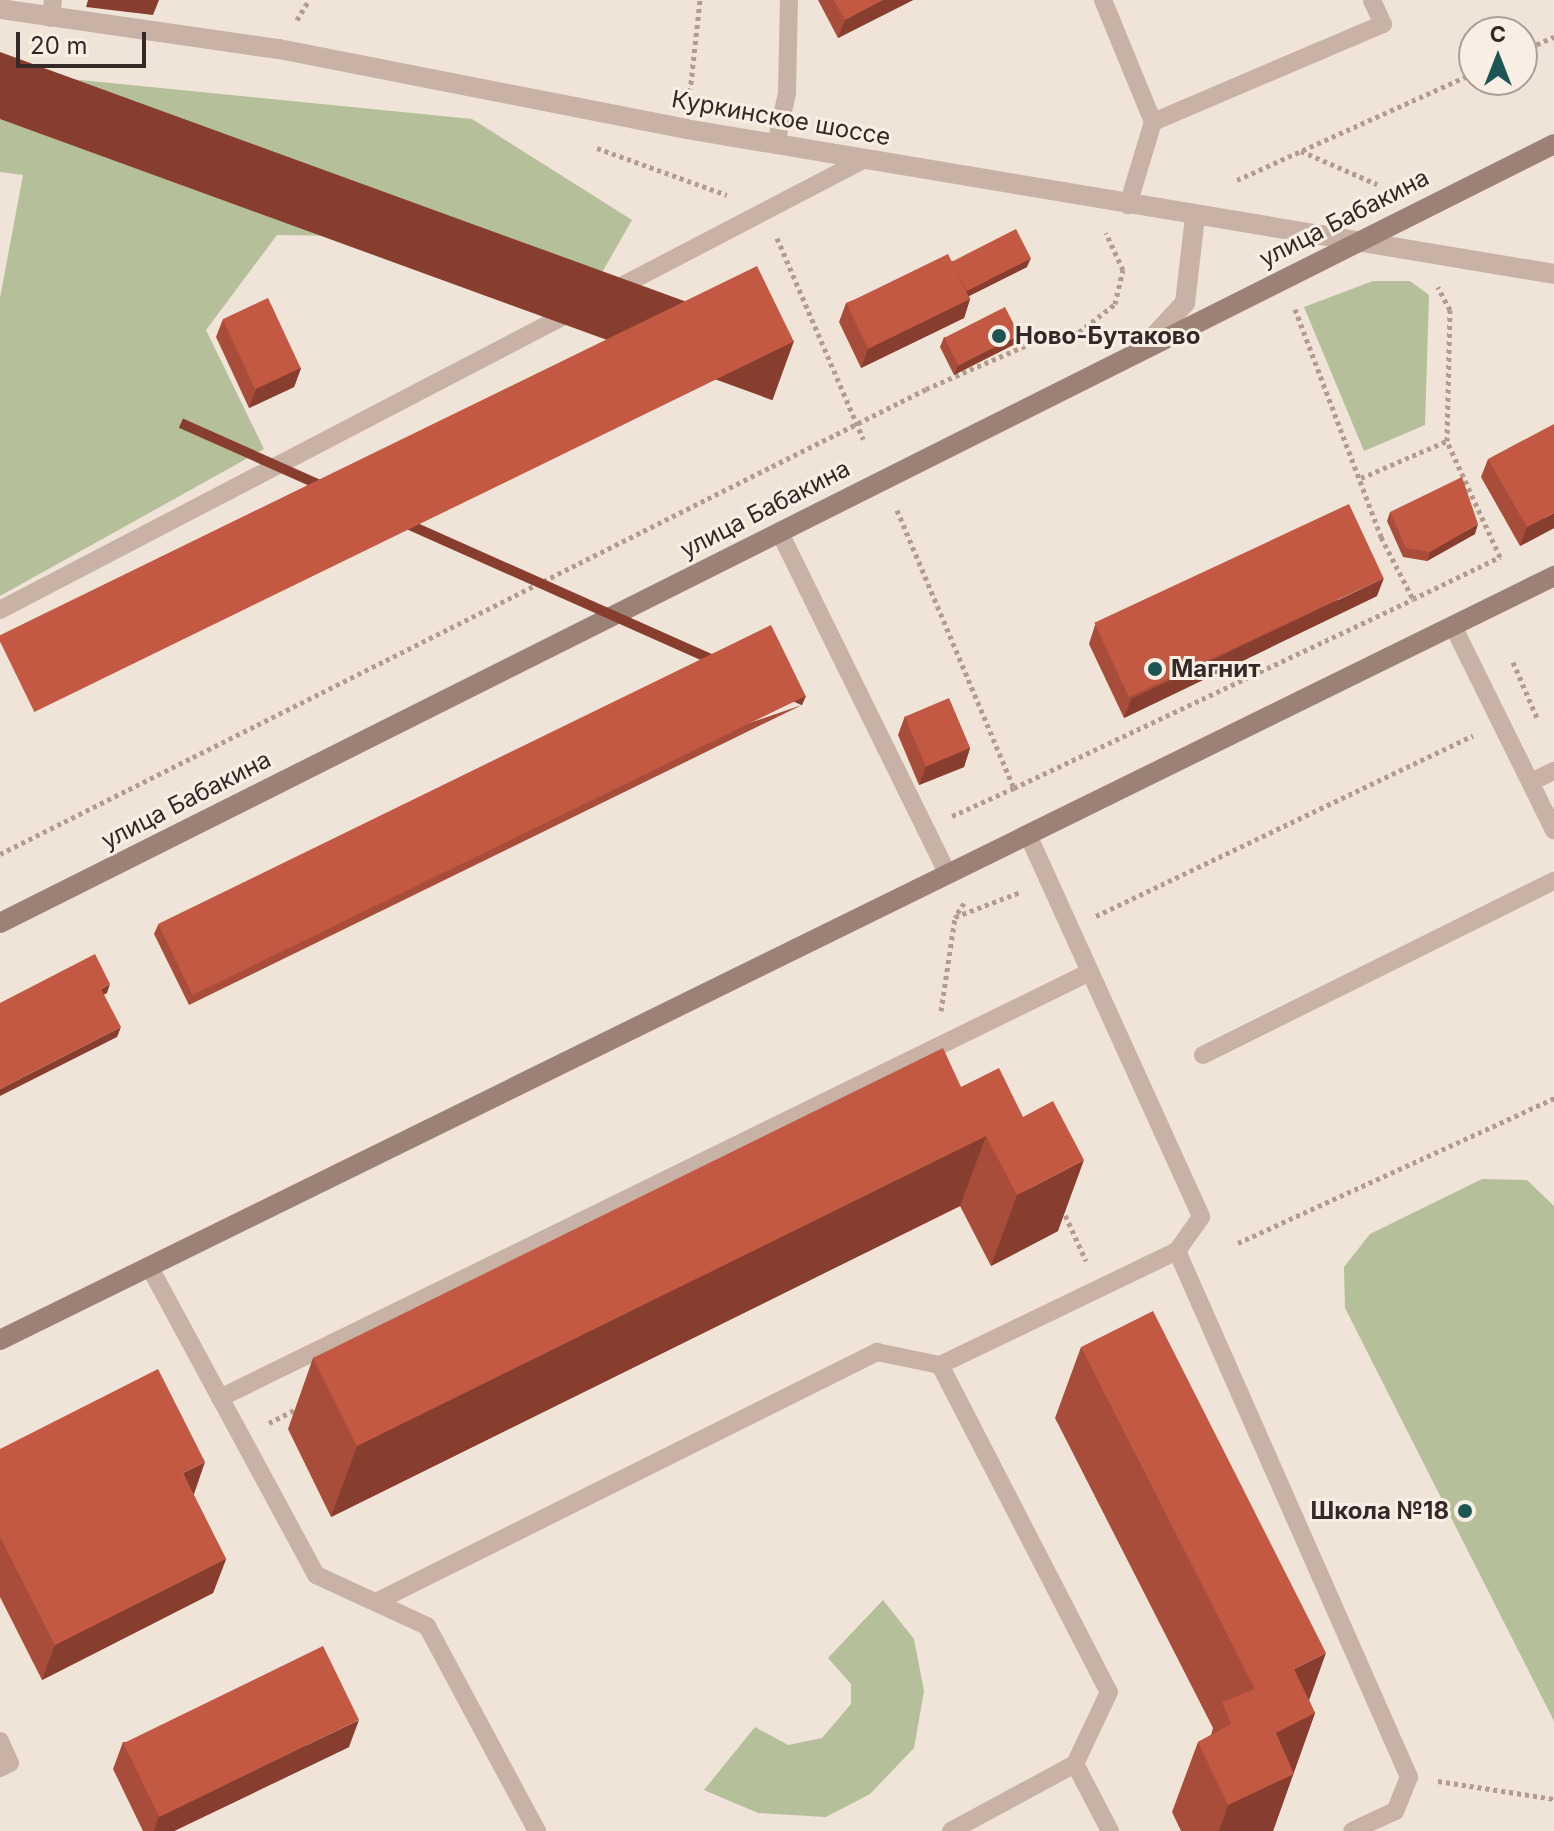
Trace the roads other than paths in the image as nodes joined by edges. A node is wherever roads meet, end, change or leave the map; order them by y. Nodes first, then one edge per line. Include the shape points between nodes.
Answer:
1 (789, 0) edge
2 (1103, 0) edge
3 (1372, 0) edge
4 (0, 9) edge
5 (52, 9) edge
6 (1153, 122) junction
7 (776, 144) junction
8 (1554, 144) edge
9 (865, 159) junction
10 (1128, 205) junction
11 (1195, 217) junction
12 (1351, 243) junction
13 (1554, 274) edge
14 (1143, 348) junction
15 (779, 531) junction
16 (1554, 576) edge
17 (0, 610) edge
18 (1453, 626) junction
19 (1554, 771) edge
20 (1531, 782) junction
21 (1554, 830) edge
22 (1028, 835) junction
23 (948, 874) junction
24 (1554, 881) edge
25 (0, 923) edge
26 (1090, 972) junction
27 (1203, 1055) dead end
28 (1177, 1251) junction
29 (149, 1266) junction
30 (0, 1340) edge
31 (940, 1365) junction
32 (220, 1398) junction
33 (378, 1601) junction
34 (0, 1741) edge
35 (1075, 1764) junction
36 (0, 1768) edge
37 (537, 1831) edge
38 (951, 1831) edge
39 (1110, 1831) edge
40 (1352, 1831) edge

1 - 7 lane via 787,93
2 - 6 lane
3 - 6 lane via 1383,24
4 - 5 street, Куркинское шоссе
5 - 7 street, Куркинское шоссе
6 - 10 lane
7 - 9 street, Куркинское шоссе
8 - 12 street, улица Бабакина
9 - 10 street, Куркинское шоссе
9 - 17 lane
10 - 11 street, Куркинское шоссе
11 - 12 street, Куркинское шоссе
11 - 14 street via 1185,303
12 - 13 street, Куркинское шоссе
12 - 14 street, улица Бабакина
14 - 15 street, улица Бабакина
15 - 23 lane
15 - 25 street, улица Бабакина
16 - 18 street
18 - 20 lane
18 - 22 street
19 - 20 lane
20 - 21 lane
22 - 23 street
22 - 26 lane
23 - 29 street
24 - 27 lane
26 - 28 lane via 1201,1217
26 - 32 lane
28 - 31 lane
28 - 40 lane via 1409,1777 1395,1811
29 - 30 street
29 - 32 lane
31 - 33 lane via 877,1352
31 - 35 lane via 1109,1692
32 - 33 lane via 316,1575
33 - 37 lane via 427,1626
34 - 36 lane via 10,1763
35 - 38 lane
35 - 39 lane

